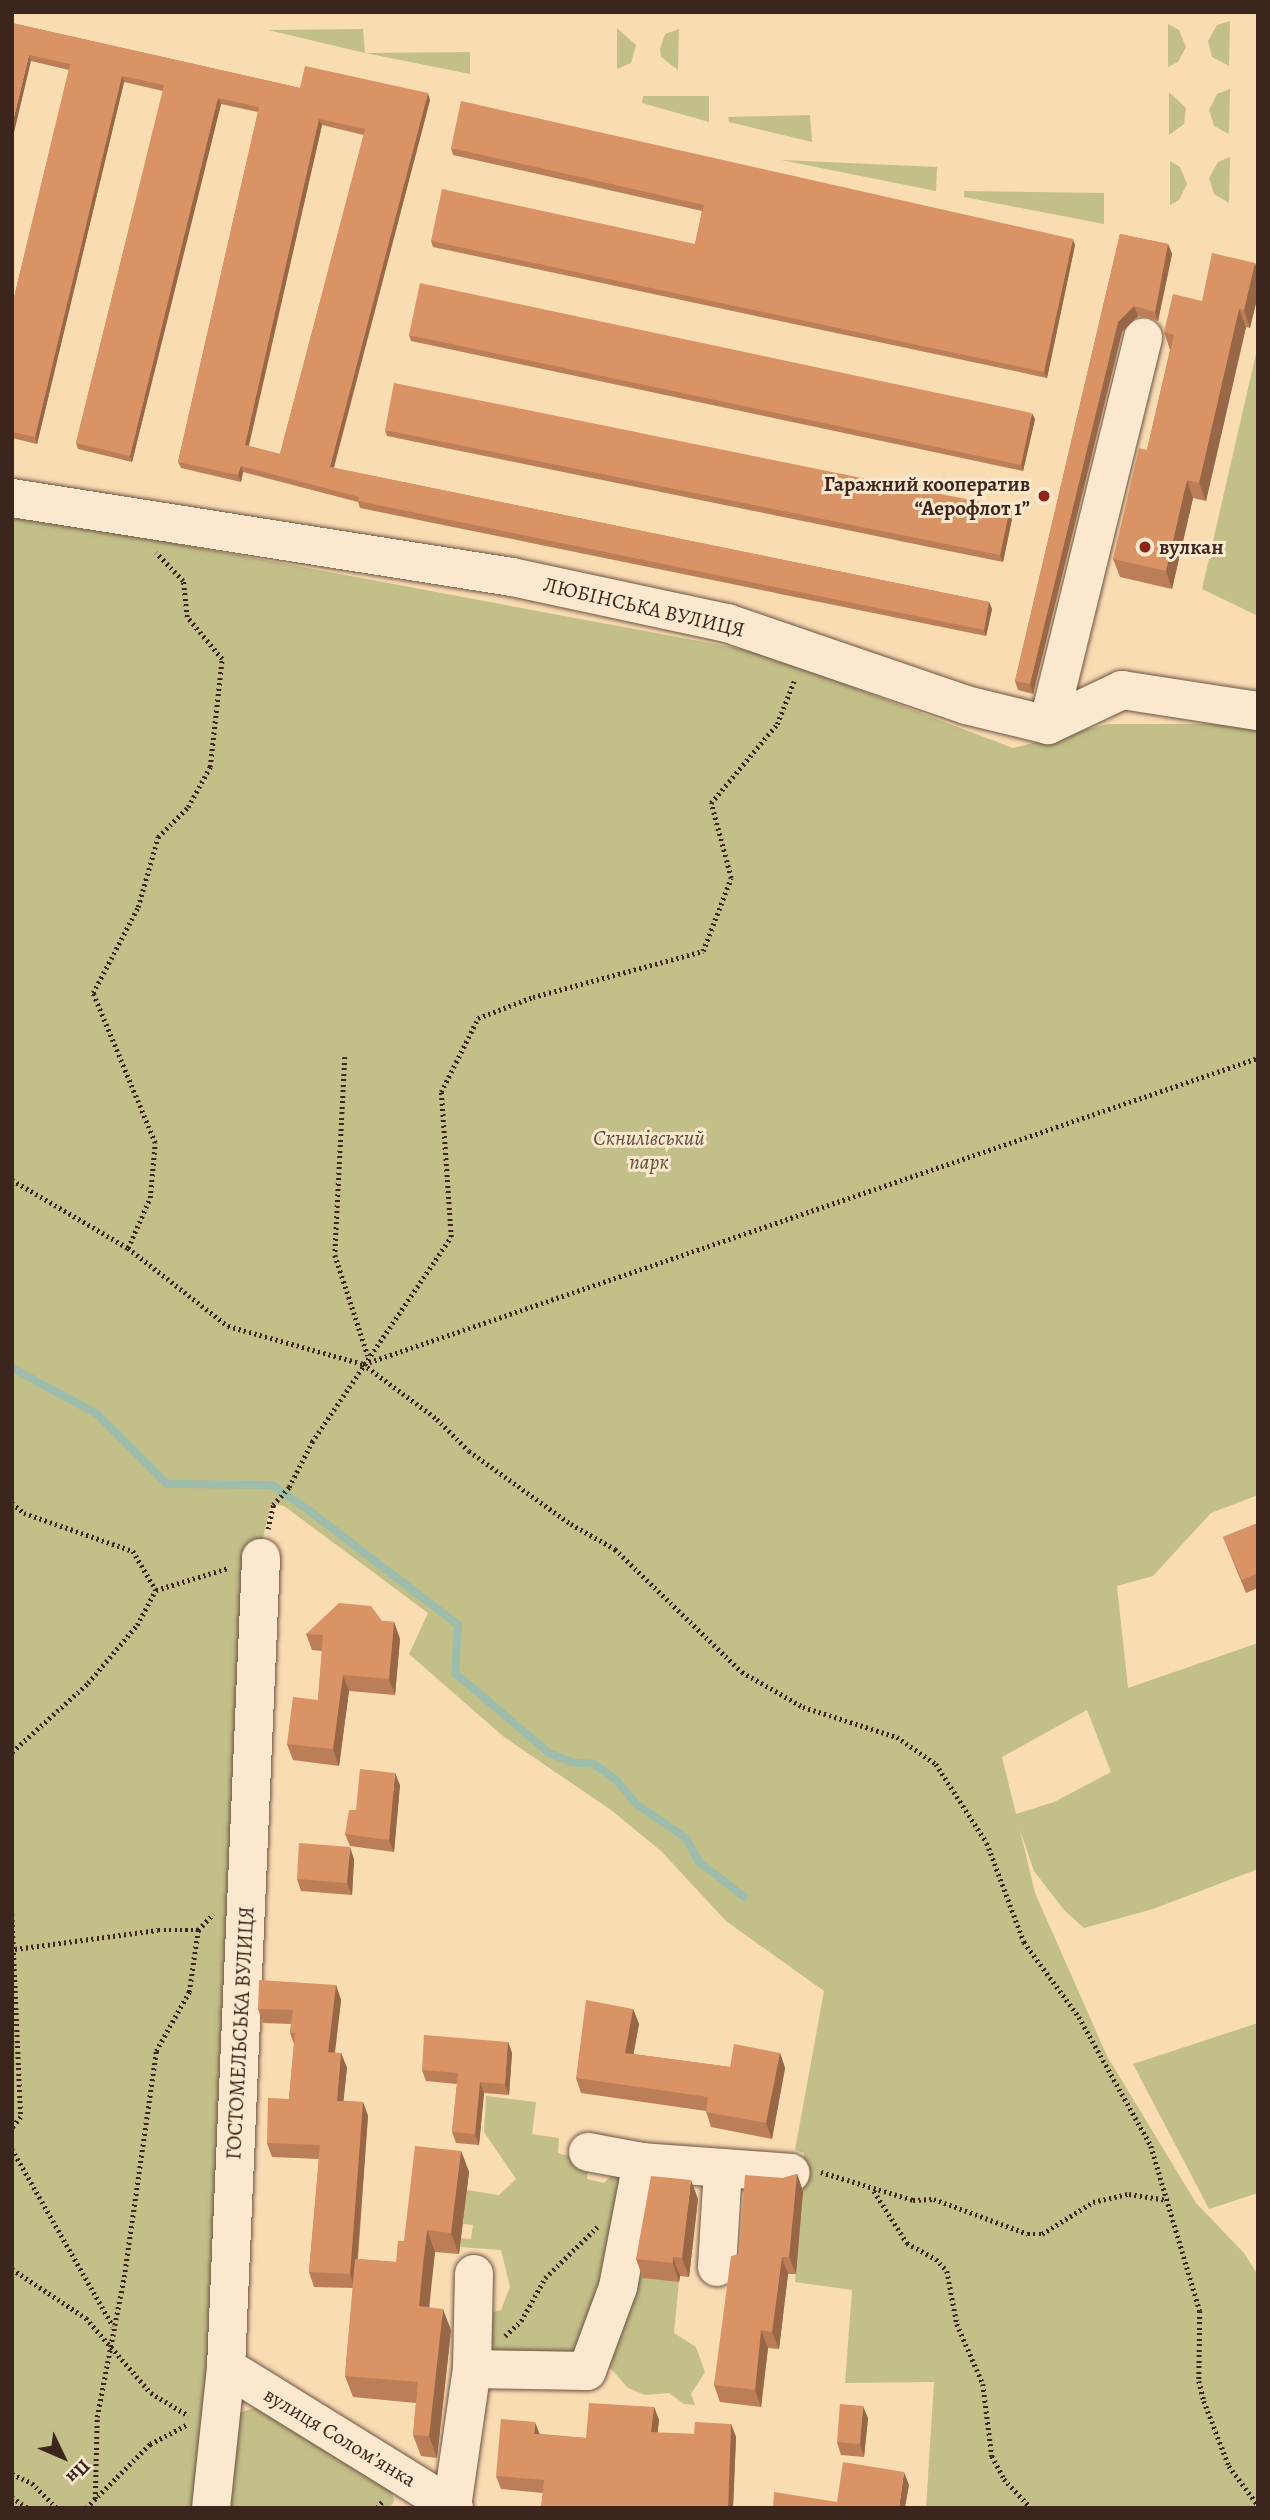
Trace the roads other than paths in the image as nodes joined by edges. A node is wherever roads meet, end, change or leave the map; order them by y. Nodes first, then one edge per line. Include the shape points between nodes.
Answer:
1 (1143, 337) dead end
2 (12, 498) edge
3 (1258, 711) edge
4 (1048, 725) junction
5 (261, 1558) road end
6 (588, 2152) dead end
7 (642, 2162) junction
8 (723, 2168) junction
9 (791, 2174) edge
10 (717, 2267) dead end
11 (474, 2274) dead end
12 (226, 2367) junction
13 (472, 2369) junction
14 (453, 2507) edge
15 (211, 2508) edge

1 - 4 street
2 - 4 street, ЛЮБІНСЬКА ВУЛИЦЯ via 512,577 727,623 966,705
3 - 4 street via 1122,690
5 - 12 street, ГОСТОМЕЛЬСЬКА ВУЛИЦЯ
6 - 7 street
7 - 8 street
7 - 13 street via 618,2287 587,2371
8 - 9 street
8 - 10 street
11 - 13 street
12 - 14 street, вулиця Соломʼянка
12 - 15 street, ГОСТОМЕЛЬСЬКА ВУЛИЦЯ
13 - 14 street

